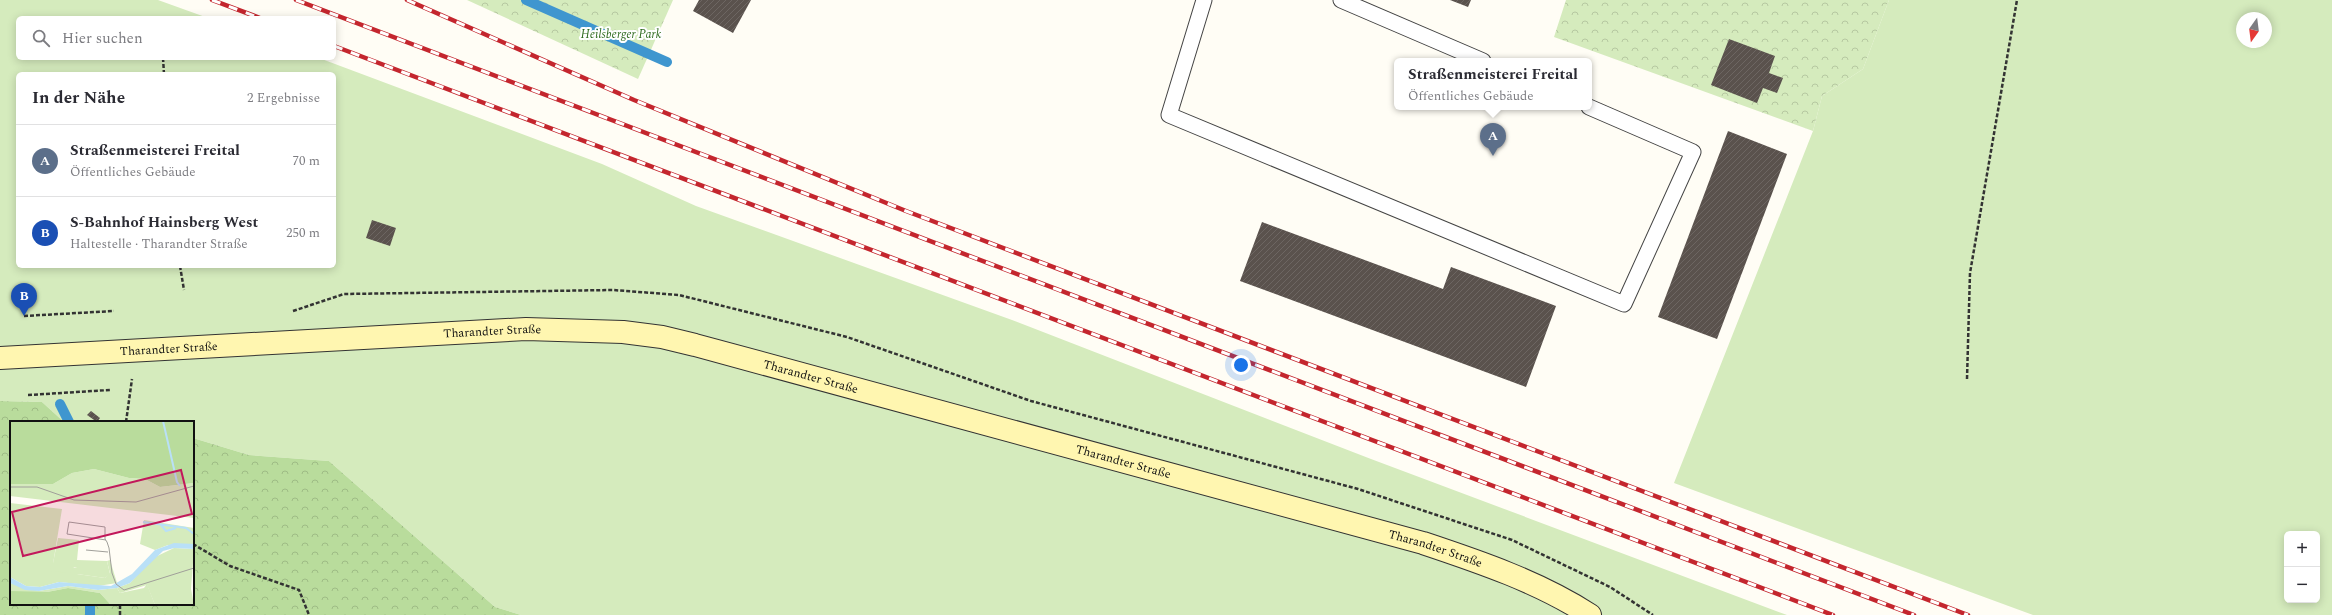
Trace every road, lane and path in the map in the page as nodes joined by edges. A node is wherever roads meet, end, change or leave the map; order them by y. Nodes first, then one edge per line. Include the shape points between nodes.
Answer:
1 (1204, 0) edge
2 (1341, 0) edge
3 (2017, 0) edge
4 (1475, 58) edge
5 (163, 60) edge
6 (164, 72) edge
7 (1592, 108) edge
8 (180, 268) edge
9 (184, 290) dead end
10 (114, 312) dead end
11 (24, 316) dead end
12 (0, 358) edge
13 (962, 377) dead end
14 (1967, 379) dead end
15 (133, 385) dead end
16 (110, 390) dead end
17 (28, 395) dead end
18 (126, 421) edge
19 (1213, 450) dead end
20 (194, 545) edge
21 (309, 615) edge
22 (1590, 615) edge

1 - 7 lane via 1169,115 1624,304 1693,152
2 - 4 lane
3 - 14 path via 1970,273
5 - 6 path
8 - 9 path
10 - 11 path
12 - 22 main road, Tharandter Straße via 526,329 595,330 662,337 1423,543 1512,576 1558,596
13 - 19 path via 1031,401
15 - 18 path
16 - 17 path
20 - 21 path via 230,566 300,590

